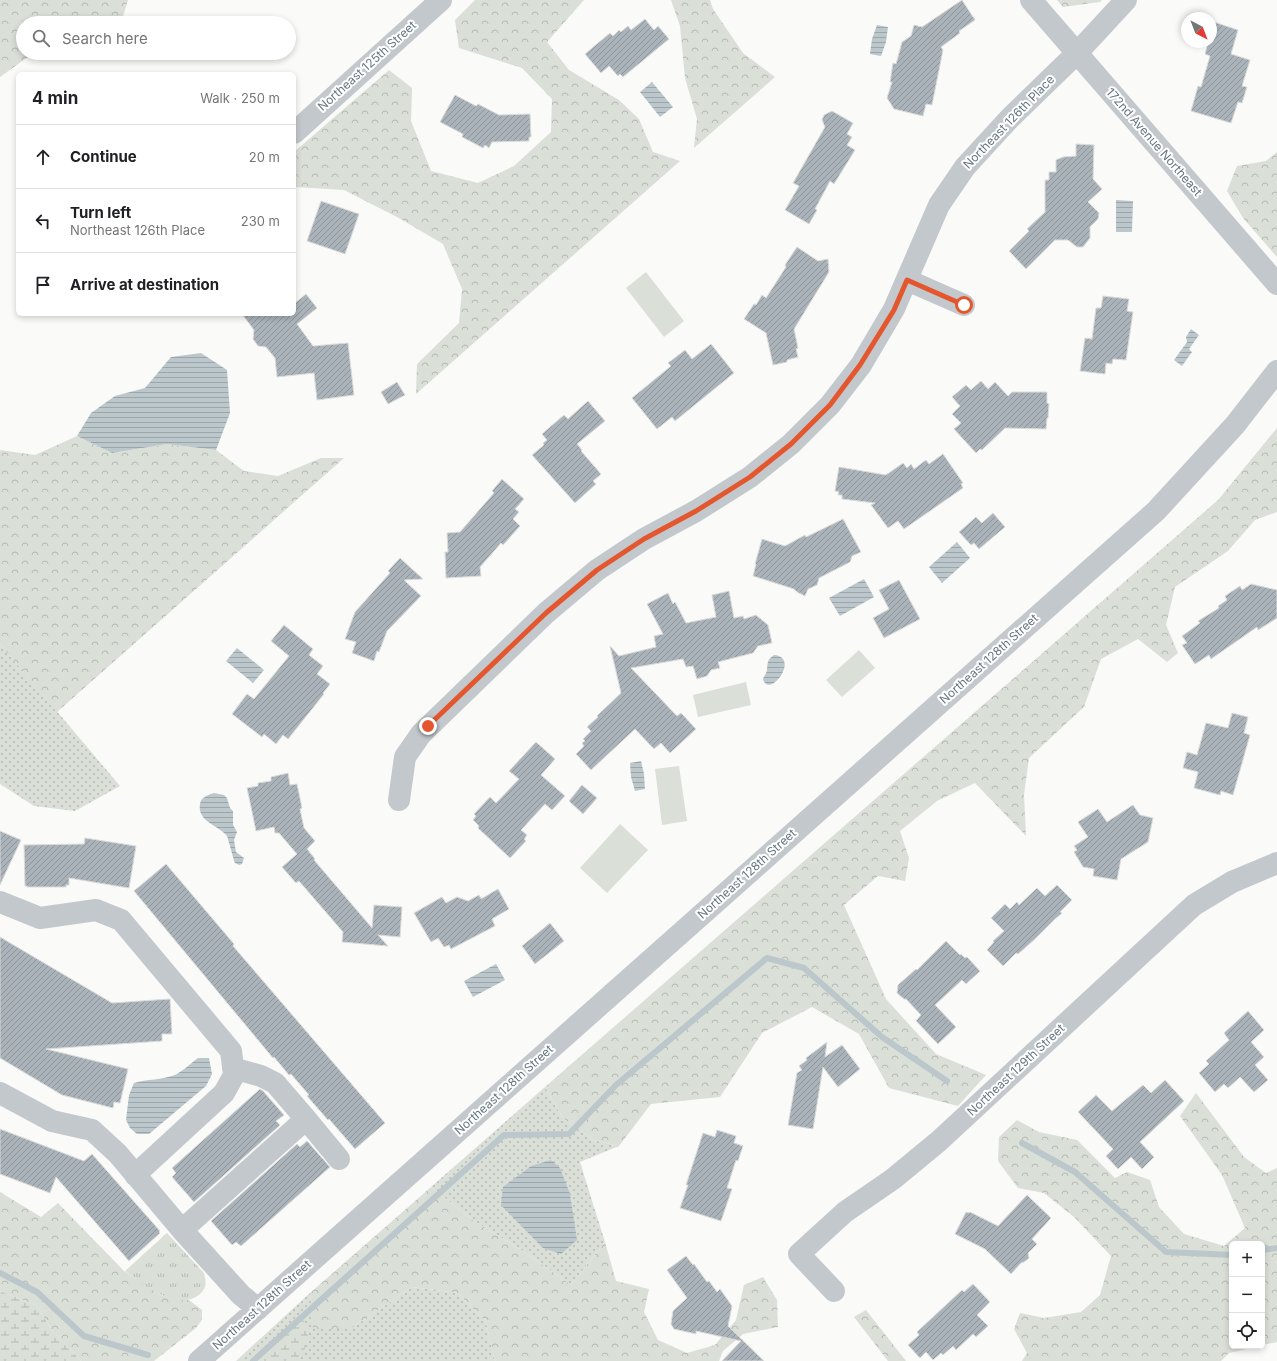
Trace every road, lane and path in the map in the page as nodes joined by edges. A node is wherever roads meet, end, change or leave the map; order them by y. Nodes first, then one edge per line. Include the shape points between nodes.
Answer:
1 (440, 0) edge
2 (1031, 0) edge
3 (1126, 0) edge
4 (1077, 53) junction
5 (296, 131) edge
6 (907, 280) junction
7 (1277, 284) edge
8 (964, 305) dead end
9 (1277, 371) edge
10 (399, 800) dead end
11 (1277, 862) edge
12 (0, 902) edge
13 (233, 1068) junction
14 (0, 1093) edge
15 (306, 1119) junction
16 (339, 1158) dead end
17 (135, 1175) junction
18 (182, 1230) junction
19 (834, 1291) dead end
20 (258, 1309) junction
21 (199, 1361) edge

1 - 5 street, Northeast 125th Street
2 - 4 street, 172nd Avenue Northeast
3 - 4 street, Northeast 126th Place
4 - 6 street, Northeast 126th Place via 1010,118 965,167 939,205
4 - 7 street, 172nd Avenue Northeast
6 - 8 street
6 - 10 street, Northeast 126th Place via 894,310 860,365 830,405 791,444 750,477 696,511 637,543 597,570 546,613 421,734 406,757
9 - 20 street, Northeast 128th Street via 1235,425 1156,511
11 - 19 street, Northeast 129th Street via 1232,882 1194,906 939,1141 893,1180 844,1212 798,1254
12 - 13 street via 40,918 96,910 121,920 231,1051
13 - 15 street via 275,1083
13 - 17 street via 234,1075 224,1093
14 - 17 street via 52,1121 92,1130 118,1154
15 - 16 street
15 - 18 street
17 - 18 street
18 - 20 street via 241,1295
20 - 21 street, Northeast 128th Street

